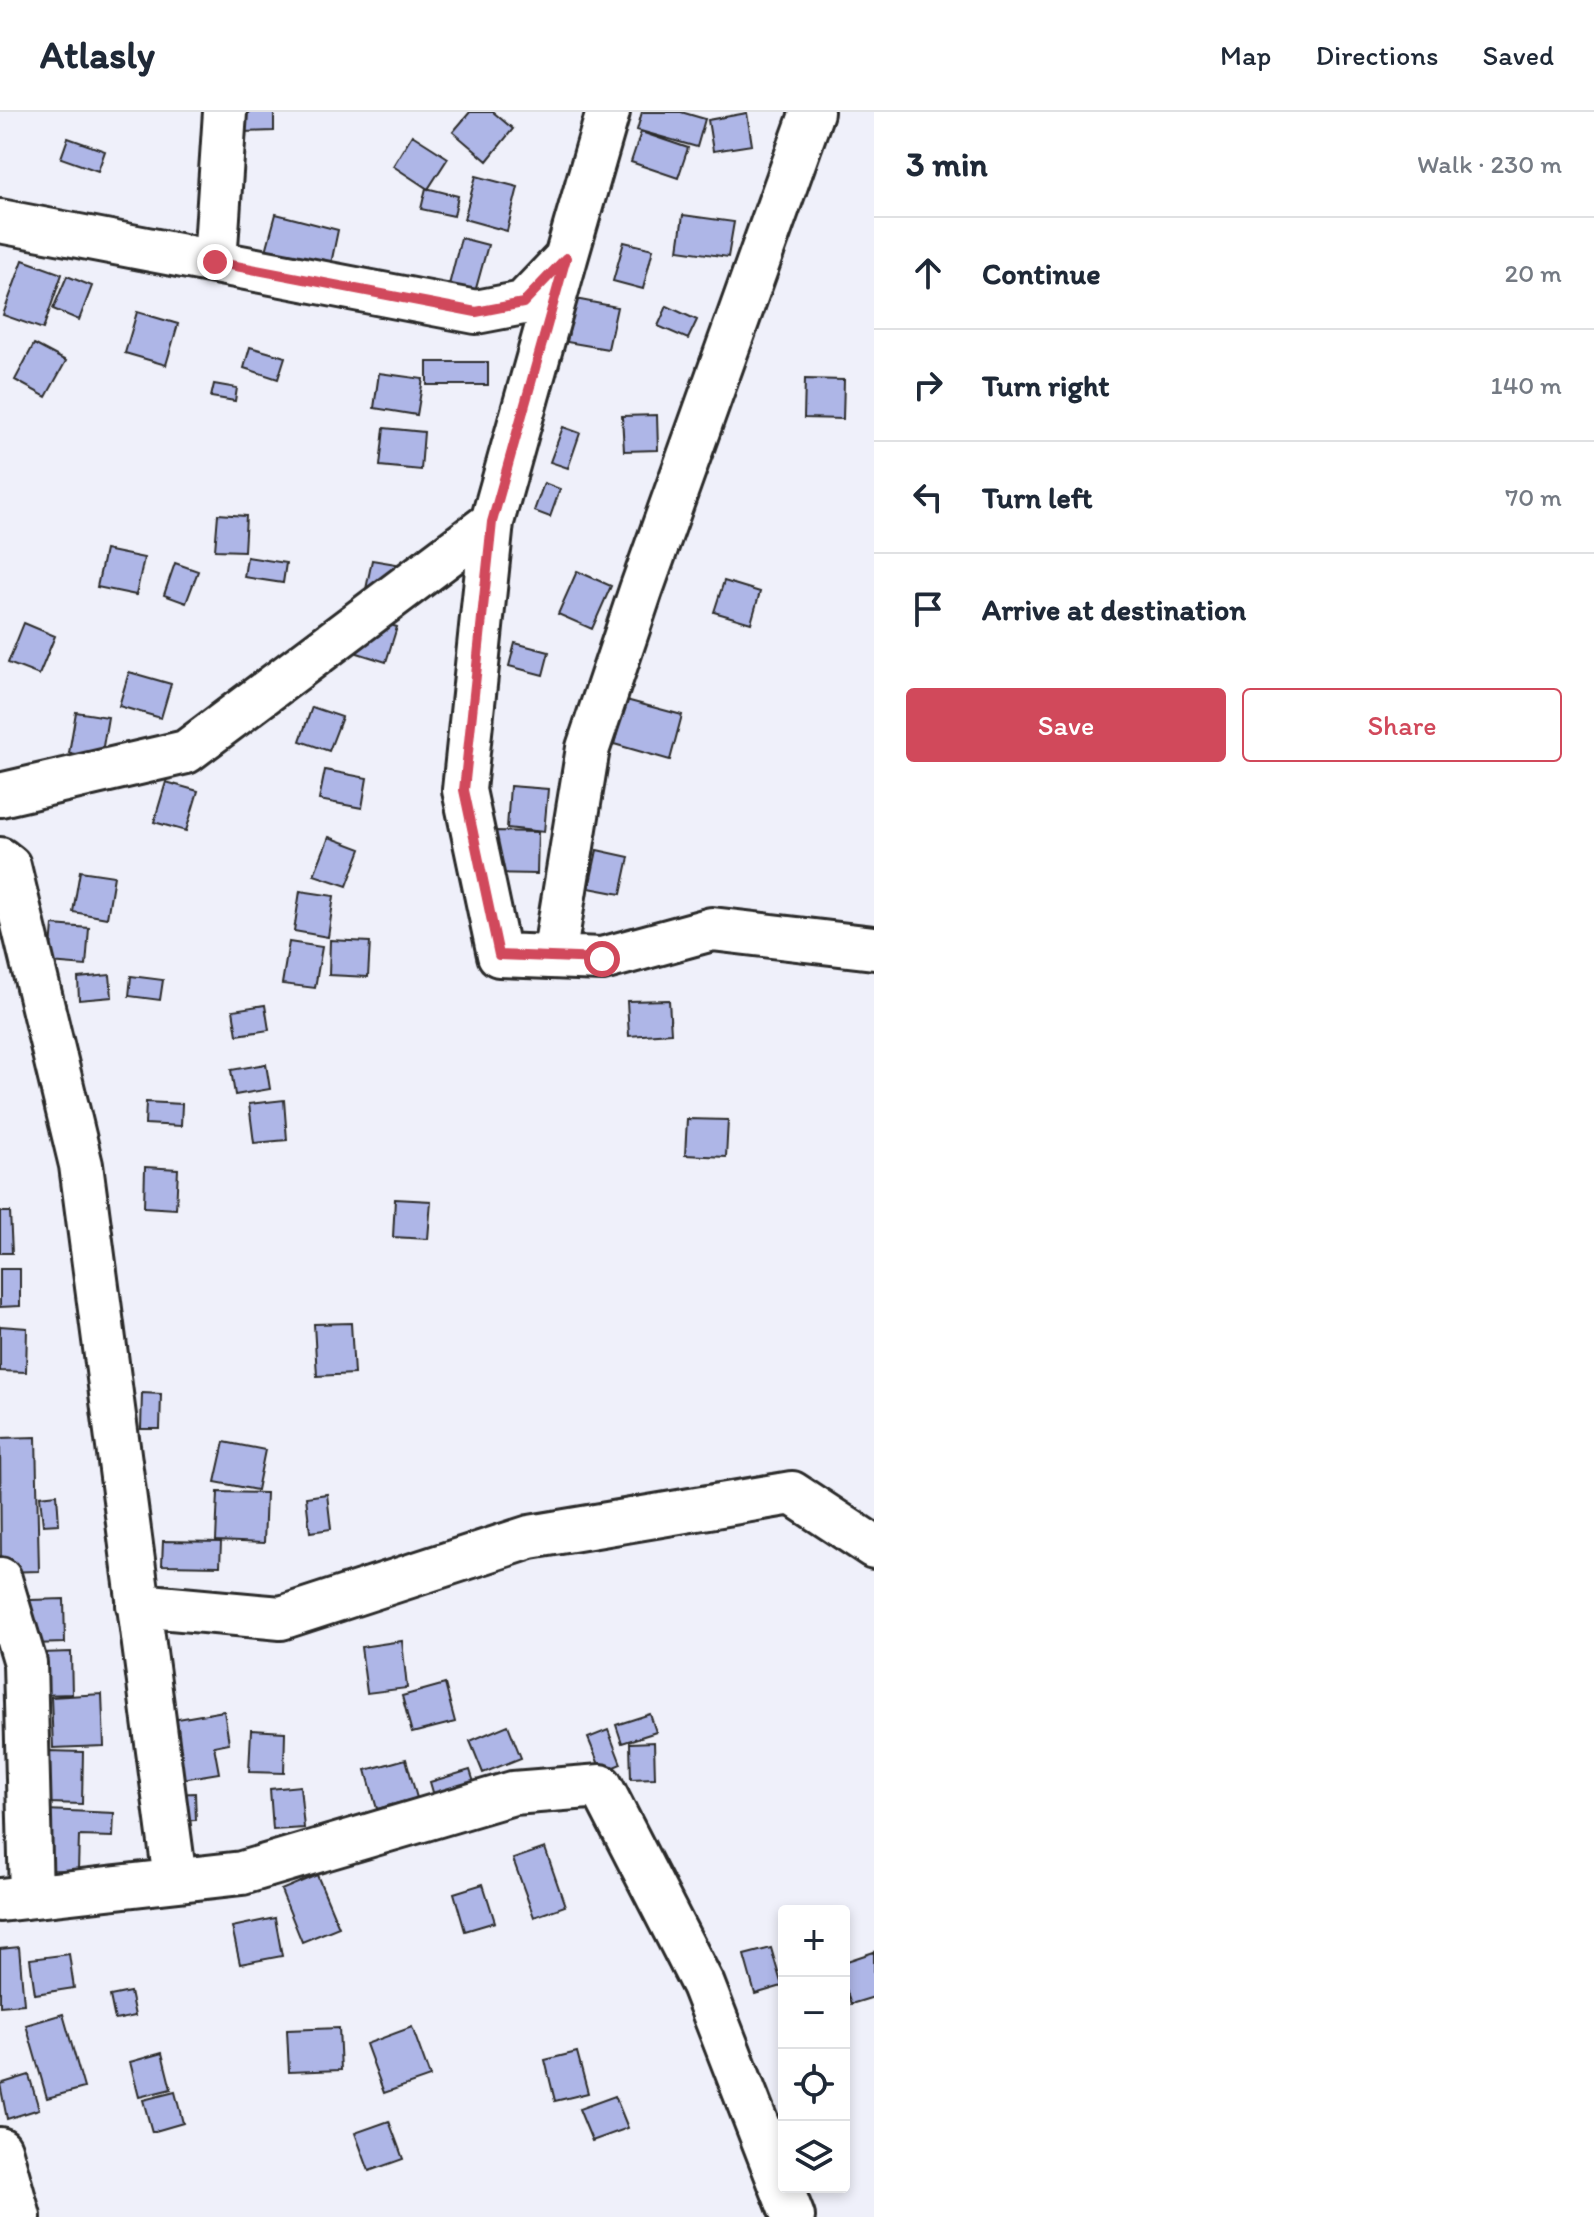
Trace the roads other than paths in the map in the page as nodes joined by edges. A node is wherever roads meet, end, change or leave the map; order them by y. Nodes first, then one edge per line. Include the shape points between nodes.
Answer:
1 (225, 112) edge
2 (608, 112) edge
3 (812, 112) edge
4 (0, 221) edge
5 (566, 258) junction
6 (215, 262) junction
7 (492, 522) junction
8 (0, 795) edge
9 (0, 859) edge
10 (874, 948) edge
11 (554, 957) junction
12 (874, 1547) edge
13 (0, 1579) edge
14 (138, 1605) junction
15 (175, 1880) junction
16 (15, 1898) edge
17 (0, 2149) edge
18 (19, 2217) edge
19 (793, 2217) edge

1 - 6 street
2 - 5 street
3 - 11 street via 588,748
4 - 6 street
5 - 6 street via 523,303 476,312
5 - 7 street
7 - 8 street via 186,752
7 - 11 street via 464,790 499,955
9 - 14 street via 9,866 81,1165
10 - 11 street via 712,929 602,959
12 - 14 street via 792,1493 530,1537 281,1618
13 - 16 street via 25,1663
14 - 15 street
15 - 16 street
15 - 19 street via 242,1873 513,1793 601,1786 703,1985
17 - 18 street

